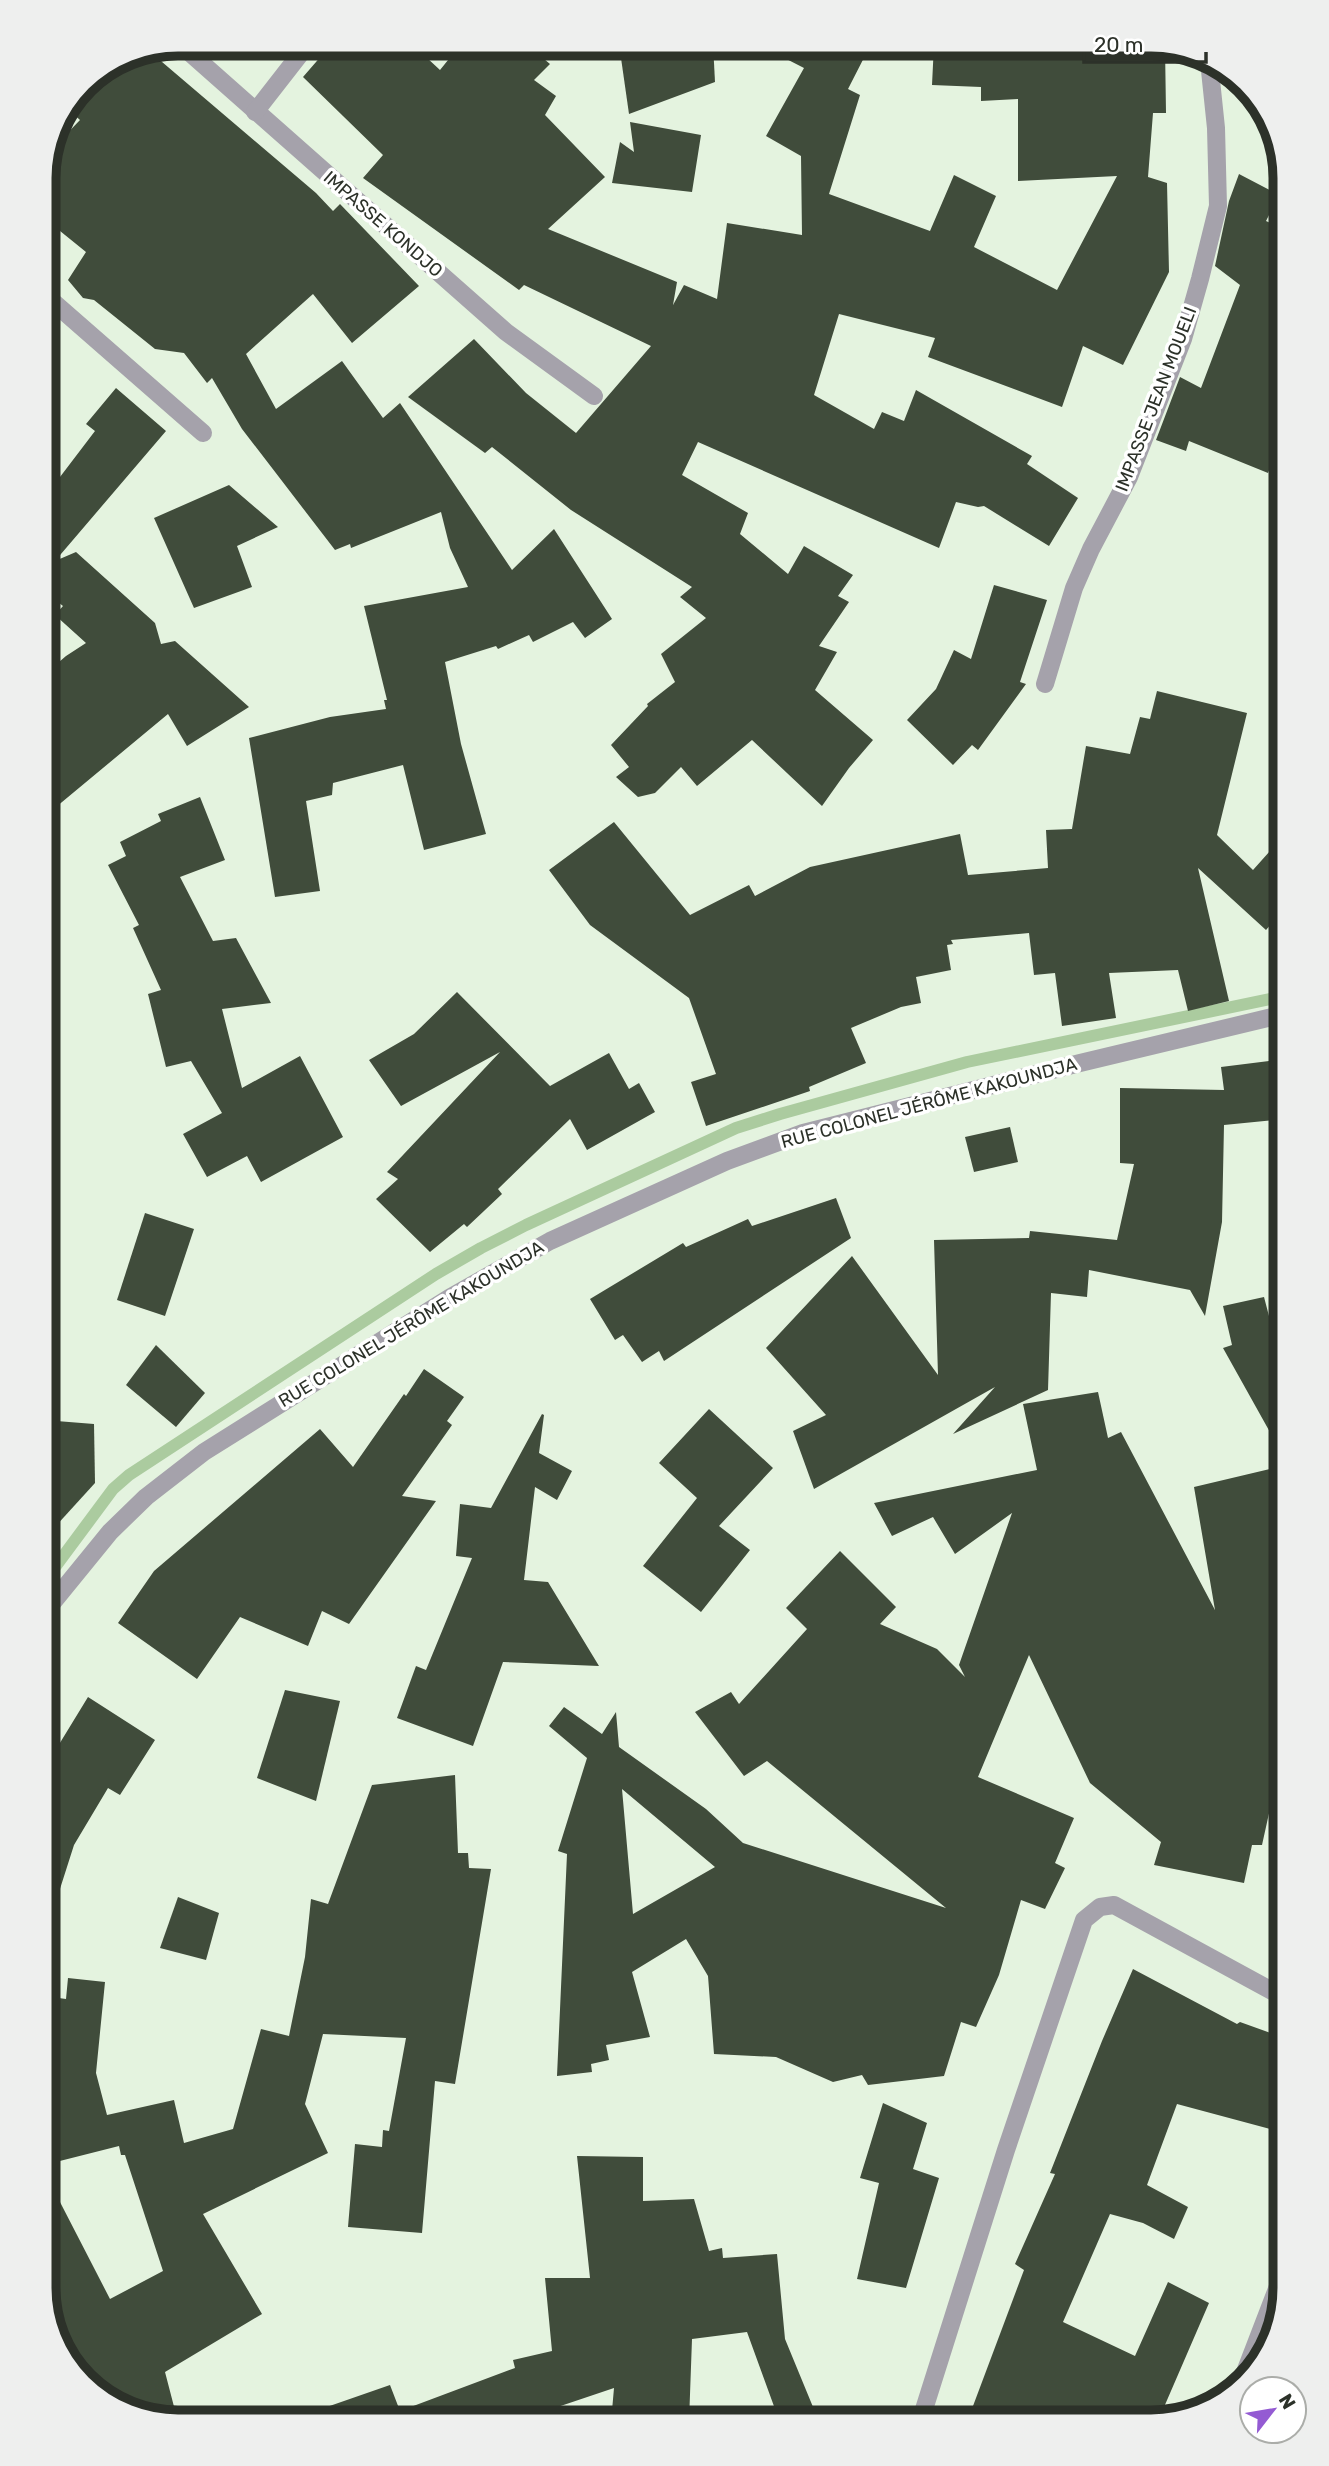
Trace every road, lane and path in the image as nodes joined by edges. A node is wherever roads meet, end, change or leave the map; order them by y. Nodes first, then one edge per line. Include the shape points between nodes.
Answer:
1 (193, 56) edge
2 (299, 56) edge
3 (1210, 72) edge
4 (255, 111) junction
5 (56, 304) edge
6 (594, 396) dead end
7 (203, 433) dead end
8 (1045, 684) dead end
9 (1273, 1017) edge
10 (56, 1598) edge
11 (1273, 1991) edge
12 (1272, 2301) edge
13 (1250, 2359) edge
14 (924, 2410) edge

1 - 4 street, IMPASSE KONDJO
2 - 4 street
3 - 8 street, IMPASSE JEAN MOUELI via 1218,206 1200,279 1183,339 1129,477 1074,588
4 - 6 street, IMPASSE KONDJO via 506,332
5 - 7 street
9 - 10 street, RUE COLONEL JÉRÔME KAKOUNDJA via 803,1133 727,1161 550,1241 449,1298 204,1452 110,1532
11 - 14 street via 1114,1905 1100,1907 1084,1920
12 - 13 street

